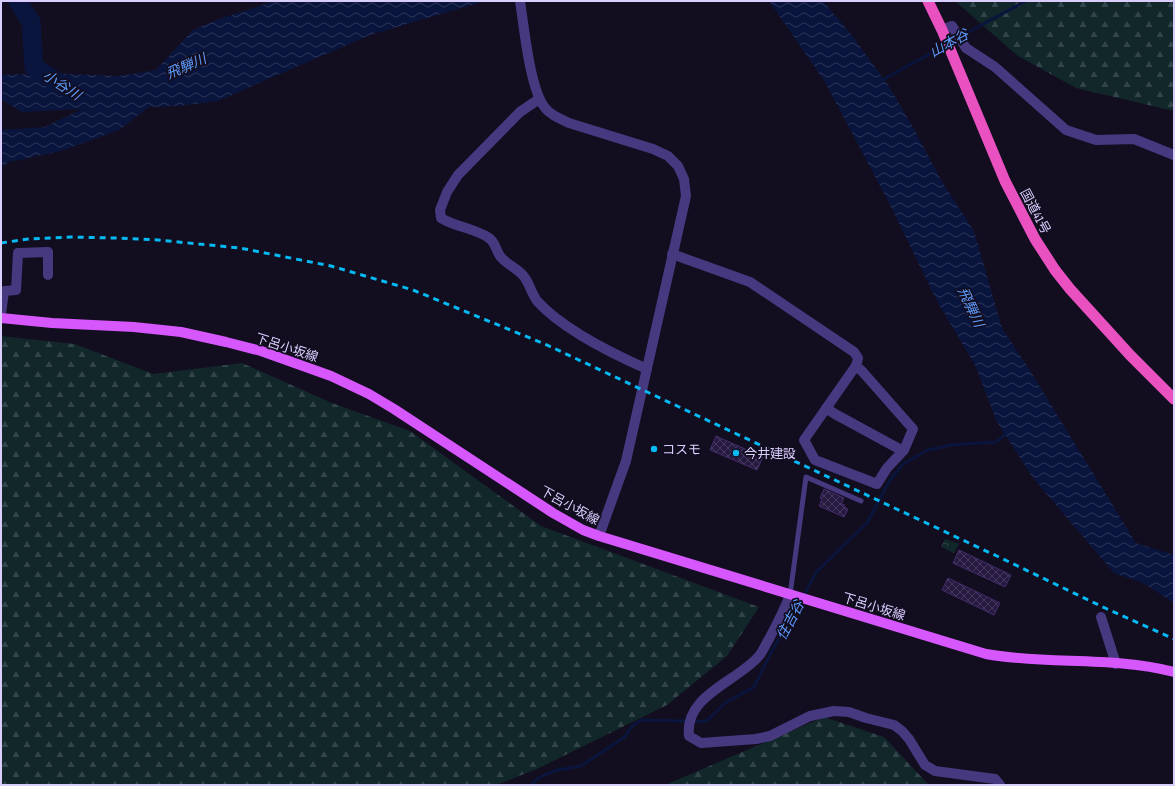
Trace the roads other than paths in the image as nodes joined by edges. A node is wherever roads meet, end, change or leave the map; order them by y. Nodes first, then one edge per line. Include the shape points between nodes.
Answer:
1 (520, 1) edge
2 (928, 1) edge
3 (942, 30) junction
4 (539, 99) junction
5 (1174, 155) edge
6 (672, 254) junction
7 (48, 275) dead end
8 (1, 314) edge
9 (1, 318) edge
10 (854, 367) junction
11 (647, 369) junction
12 (1174, 399) edge
13 (826, 408) junction
14 (903, 451) junction
15 (861, 502) dead end
16 (599, 536) junction
17 (790, 595) junction
18 (1101, 617) dead end
19 (1116, 664) junction
20 (1174, 672) edge
21 (1000, 785) edge

1 - 4 street via 533,80
2 - 3 highway, 国道41号
3 - 5 street via 952,26 966,48 995,67 1066,130 1096,140 1134,139
3 - 12 highway, 国道41号 via 1005,181 1035,239 1070,289
4 - 6 street via 556,117 653,149 668,156 678,166 684,180 686,196
4 - 11 street via 520,112 458,174 440,210 441,218 490,238 504,260 525,277 537,300 552,315 593,341
6 - 10 street via 750,282 854,352 858,358
6 - 11 street
7 - 8 street via 48,252 18,253 16,290 4,291
9 - 16 main road, 下呂小坂線 via 181,332 261,351 331,376 369,394 553,513
10 - 13 street
10 - 14 street via 861,370 913,429
11 - 16 street via 626,461
13 - 14 street
13 - 14 street via 804,440 814,460 877,484 887,468
15 - 17 lane via 806,477
16 - 17 main road, 下呂小坂線
17 - 19 main road, 下呂小坂線 via 986,654
17 - 21 street via 760,655 749,667 700,702 693,711 688,728 689,736 701,743 756,739 770,736 810,716 834,711 849,712 894,725 909,739 925,765 935,771 995,779
18 - 19 street
19 - 20 main road, 下呂小坂線

